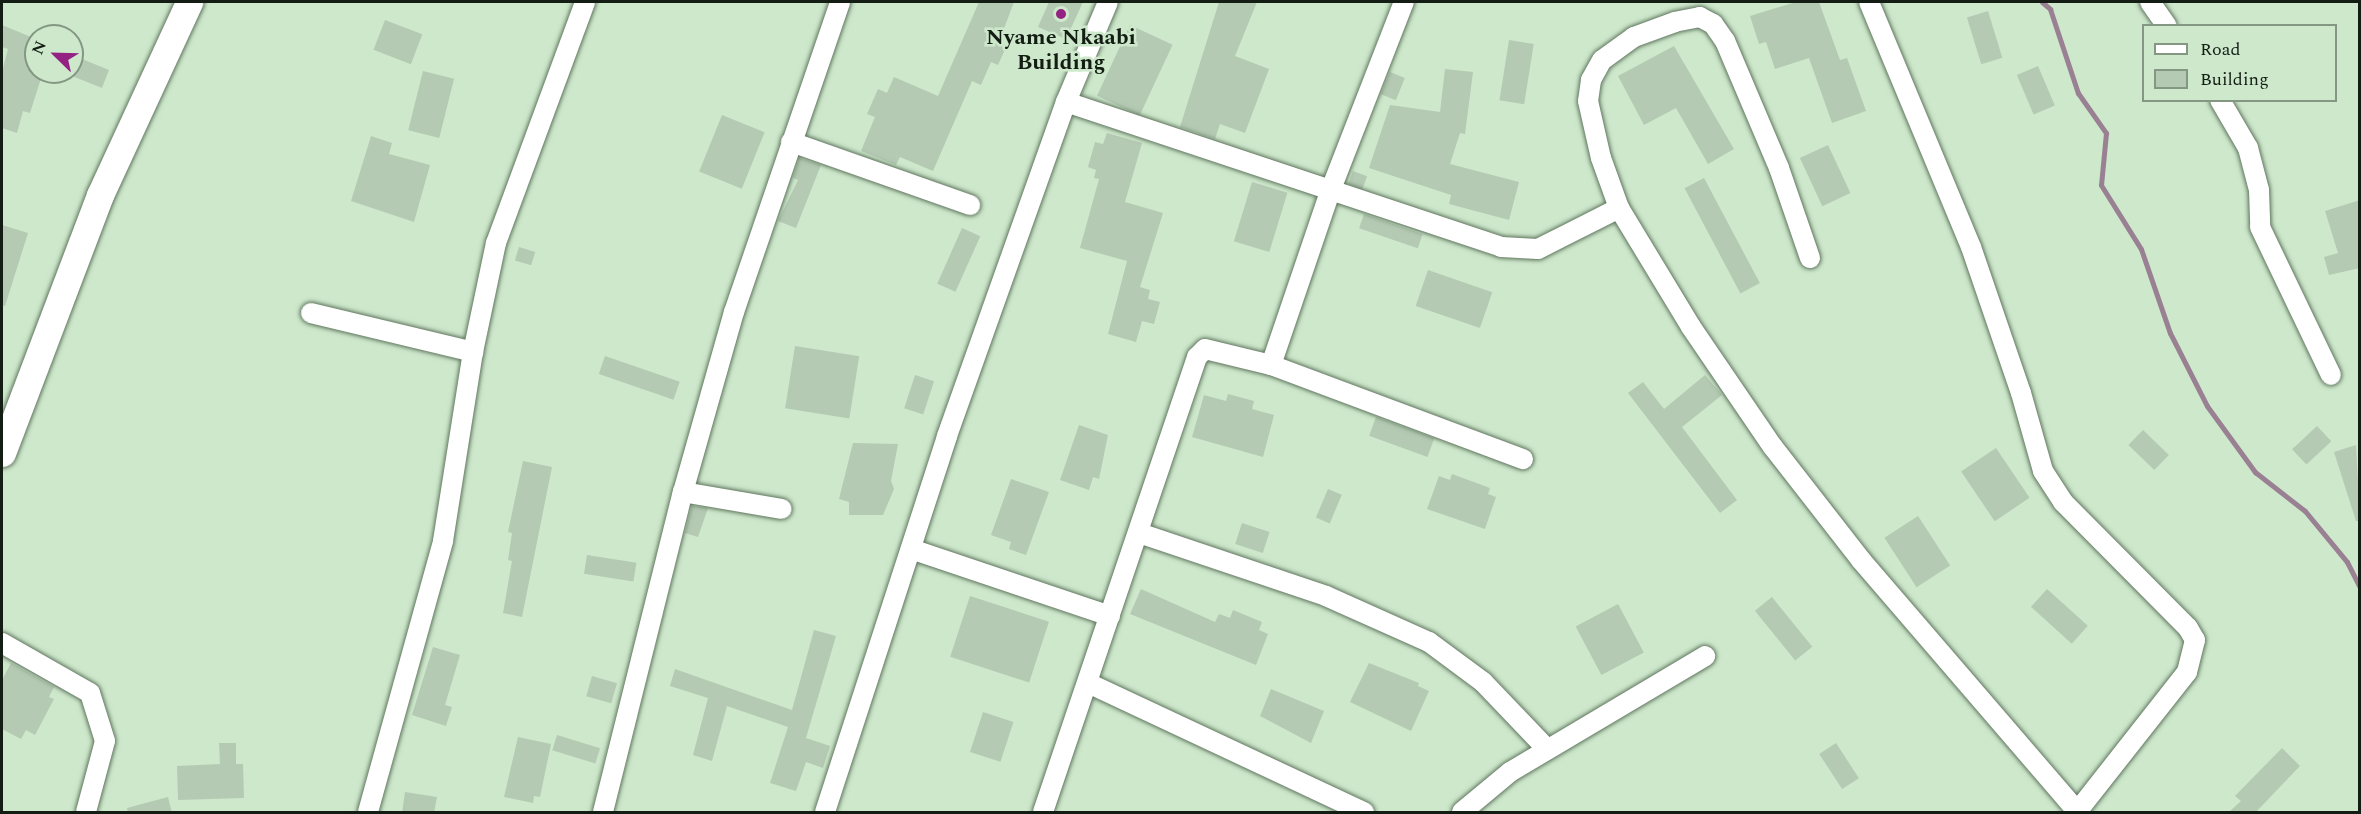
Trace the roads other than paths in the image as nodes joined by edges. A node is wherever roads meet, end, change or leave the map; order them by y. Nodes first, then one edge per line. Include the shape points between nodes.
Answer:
1 (189, 2) edge
2 (585, 2) edge
3 (840, 2) edge
4 (1108, 2) edge
5 (1404, 2) edge
6 (1869, 2) edge
7 (2150, 2) edge
8 (2166, 24) edge
9 (1066, 102) junction
10 (2221, 102) edge
11 (791, 142) junction
12 (1331, 189) junction
13 (970, 205) dead end
14 (1619, 208) junction
15 (1810, 258) dead end
16 (311, 313) dead end
17 (473, 352) junction
18 (1271, 365) junction
19 (2331, 375) dead end
20 (2, 453) edge
21 (1523, 459) dead end
22 (683, 492) junction
23 (782, 509) dead end
24 (1139, 533) junction
25 (911, 549) junction
26 (1110, 616) junction
27 (2, 643) edge
28 (1705, 656) dead end
29 (1088, 683) junction
30 (1547, 749) junction
31 (2077, 812) edge
32 (86, 813) edge
33 (368, 813) edge
34 (603, 813) edge
35 (825, 813) edge
36 (1043, 813) edge
37 (1364, 813) edge
38 (1462, 813) edge

1 - 20 street via 100,195
2 - 17 street via 496,243
3 - 11 street
4 - 9 street
5 - 12 street
6 - 31 street via 1971,247 2043,471 2062,502 2188,628 2195,640 2187,672
7 - 8 street
9 - 12 street
9 - 25 street via 946,436
10 - 19 street via 2248,148 2259,190 2260,227
11 - 13 street
11 - 22 street via 734,312
12 - 14 street via 1439,229 1520,251 1538,249
12 - 18 street
14 - 15 street via 1601,158 1588,101 1591,80 1602,60 1615,48 1675,22 1700,17 1713,24 1725,41 1779,168
14 - 31 street via 1691,327 1773,447 1861,560
16 - 17 street
17 - 33 street via 443,541
18 - 21 street
18 - 24 street via 1215,348 1205,349 1197,357
22 - 23 street
22 - 34 street
24 - 26 street
24 - 30 street via 1326,596 1429,642 1483,682
25 - 26 street
25 - 35 street
26 - 29 street
27 - 32 street via 90,693 105,741
28 - 30 street
29 - 36 street
29 - 37 street
30 - 38 street via 1510,772

